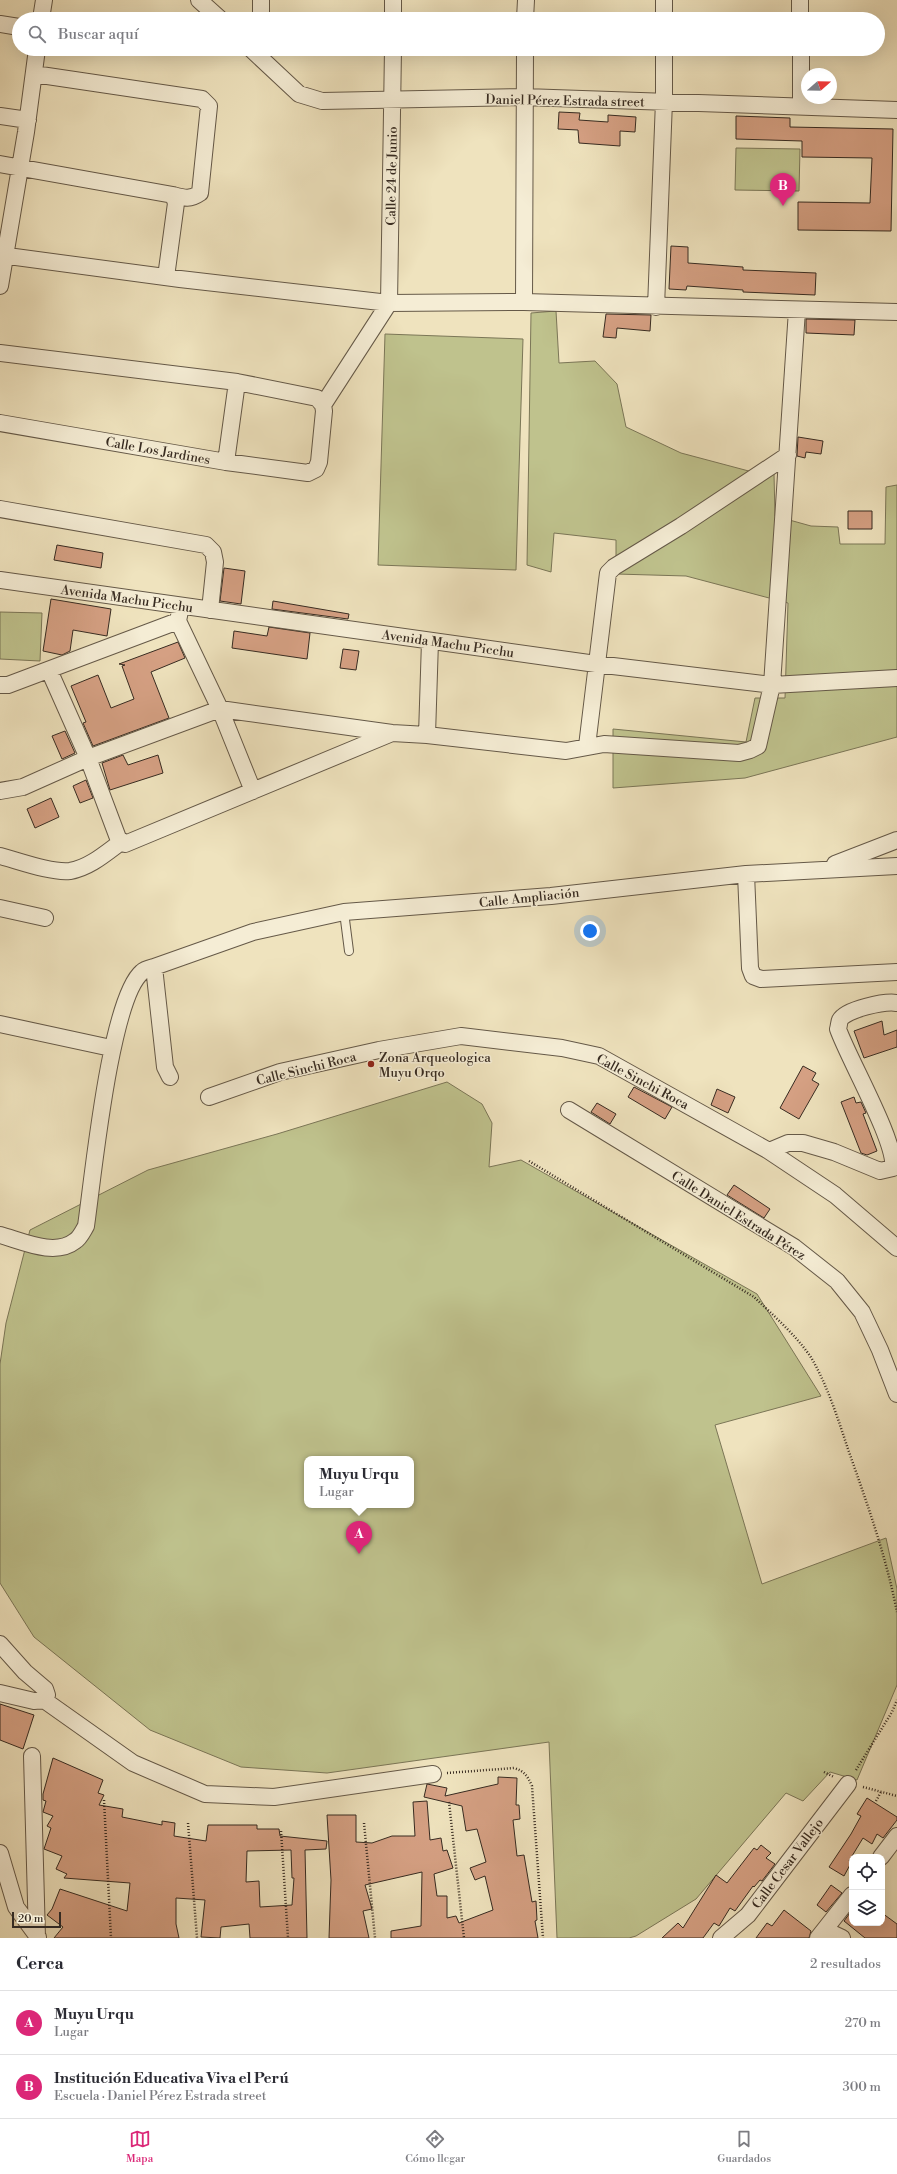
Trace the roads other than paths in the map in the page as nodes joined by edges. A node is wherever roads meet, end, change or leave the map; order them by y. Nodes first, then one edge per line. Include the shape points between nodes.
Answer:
1 (44, 0) edge
2 (200, 0) edge
3 (261, 0) edge
4 (393, 0) edge
5 (526, 0) edge
6 (664, 0) edge
7 (800, 0) edge
8 (42, 12) edge
9 (213, 12) edge
10 (261, 12) edge
11 (393, 12) edge
12 (525, 12) edge
13 (664, 12) edge
14 (800, 12) edge
15 (0, 24) edge
16 (12, 26) edge
17 (36, 56) edge
18 (261, 56) edge
19 (393, 56) edge
20 (525, 56) edge
21 (664, 56) edge
22 (801, 56) edge
23 (34, 74) junction
24 (524, 97) junction
25 (392, 99) junction
26 (664, 101) junction
27 (801, 106) junction
28 (897, 110) edge
29 (0, 116) edge
30 (28, 120) junction
31 (0, 164) edge
32 (20, 167) junction
33 (173, 195) junction
34 (2, 255) edge
35 (166, 277) junction
36 (0, 286) edge
37 (524, 302) junction
38 (390, 303) junction
39 (656, 307) junction
40 (797, 310) junction
41 (897, 312) edge
42 (0, 353) edge
43 (237, 382) junction
44 (323, 405) junction
45 (0, 423) edge
46 (788, 455) junction
47 (226, 462) junction
48 (0, 509) edge
49 (0, 580) edge
50 (181, 606) junction
51 (210, 610) junction
52 (178, 621) junction
53 (430, 641) junction
54 (596, 664) junction
55 (49, 670) junction
56 (897, 678) edge
57 (772, 684) junction
58 (0, 686) edge
59 (220, 709) junction
60 (392, 733) junction
61 (427, 735) junction
62 (587, 746) junction
63 (88, 758) junction
64 (0, 791) edge
65 (253, 791) junction
66 (897, 840) edge
67 (121, 842) junction
68 (0, 856) edge
69 (897, 866) edge
70 (823, 869) junction
71 (746, 874) junction
72 (0, 908) edge
73 (344, 912) junction
74 (45, 918) dead end
75 (348, 950) dead end
76 (160, 964) junction
77 (897, 972) edge
78 (897, 1003) edge
79 (0, 1025) edge
80 (112, 1048) junction
81 (170, 1077) dead end
82 (209, 1097) dead end
83 (569, 1110) dead end
84 (769, 1151) junction
85 (0, 1235) edge
86 (897, 1248) edge
87 (897, 1394) edge
88 (0, 1644) edge
89 (0, 1693) edge
90 (44, 1700) junction
91 (32, 1756) dead end
92 (433, 1774) road end
93 (848, 1784) road end
94 (897, 1836) edge
95 (0, 1853) edge
96 (883, 1854) edge
97 (849, 1899) edge
98 (822, 1934) edge
99 (38, 1937) edge
100 (721, 1938) edge
101 (842, 1938) edge

1 - 8 street
2 - 9 street
3 - 10 street
4 - 11 street
5 - 12 street
6 - 13 street
7 - 14 street
15 - 16 street
17 - 23 street
18 - 25 street, Daniel Pérez Estrada street via 299,94 322,102
19 - 25 street, Calle 24 de Junio
20 - 24 street
21 - 26 street
22 - 27 street
23 - 30 street
23 - 33 street via 202,99 206,102 209,106 200,192 186,199
24 - 25 street, Daniel Pérez Estrada street
24 - 26 street, Daniel Pérez Estrada street
24 - 37 street
25 - 38 street, Calle 24 de Junio
26 - 27 street, Daniel Pérez Estrada street
26 - 39 street
27 - 28 street, Daniel Pérez Estrada street
29 - 30 street
30 - 32 street
31 - 32 street
32 - 33 street
32 - 34 street
33 - 35 street via 176,203
34 - 35 street
34 - 36 street
35 - 38 street
37 - 38 street
37 - 39 street
38 - 44 street
39 - 40 street
40 - 41 street
40 - 46 street
42 - 43 street
43 - 44 street via 317,398
43 - 47 street
44 - 47 street, Calle Los Jardines via 319,462 316,469 308,473
45 - 47 street, Calle Los Jardines
46 - 54 street via 614,566 608,573
46 - 57 street
48 - 51 street via 206,545 212,552 215,562
49 - 50 street, Avenida Machu Picchu
50 - 51 street, Avenida Machu Picchu
50 - 52 street
51 - 53 street, Avenida Machu Picchu
52 - 55 street
52 - 59 street
53 - 54 street, Avenida Machu Picchu
53 - 61 street
54 - 57 street, Avenida Machu Picchu
54 - 62 street
55 - 58 street
55 - 63 street
56 - 57 street, Avenida Machu Picchu
57 - 62 street via 758,746 750,750 739,753 604,744
59 - 60 street
59 - 63 street
59 - 65 street
60 - 61 street
60 - 65 street
61 - 62 street via 566,751
63 - 64 street via 23,787
63 - 67 street
65 - 67 street via 125,844
66 - 70 street
67 - 68 street via 82,867 69,871
69 - 70 street, Calle Ampliación
70 - 71 street, Calle Ampliación
71 - 73 street, Calle Ampliación via 551,896
71 - 77 street via 750,968 753,976 761,978
72 - 74 street
73 - 75 lane
73 - 76 street, Calle Ampliación via 253,932
76 - 80 street, Calle Ampliación via 142,972 131,989
76 - 81 street via 165,1067
78 - 84 street via 884,1002 844,1016 839,1021 838,1029 866,1082 891,1144 895,1162 893,1168 880,1171 824,1148 803,1143 788,1143
79 - 80 street
80 - 85 street, Calle Ampliación via 86,1226 77,1240 66,1247 40,1247
82 - 84 street, Calle Sinchi Roca via 280,1072 379,1050 461,1036 562,1048 599,1056
83 - 87 street, Calle Daniel Estrada Pérez via 794,1247 837,1281 862,1312
84 - 86 street, Calle Sinchi Roca via 835,1195
88 - 90 street via 25,1672 44,1688 47,1695
89 - 90 street via 34,1701
90 - 92 street via 133,1763 205,1794 274,1797
91 - 99 street
93 - 100 street, Calle Cesar Vallejo via 748,1915
94 - 96 street
95 - 99 street via 16,1907
97 - 98 street
98 - 101 street

